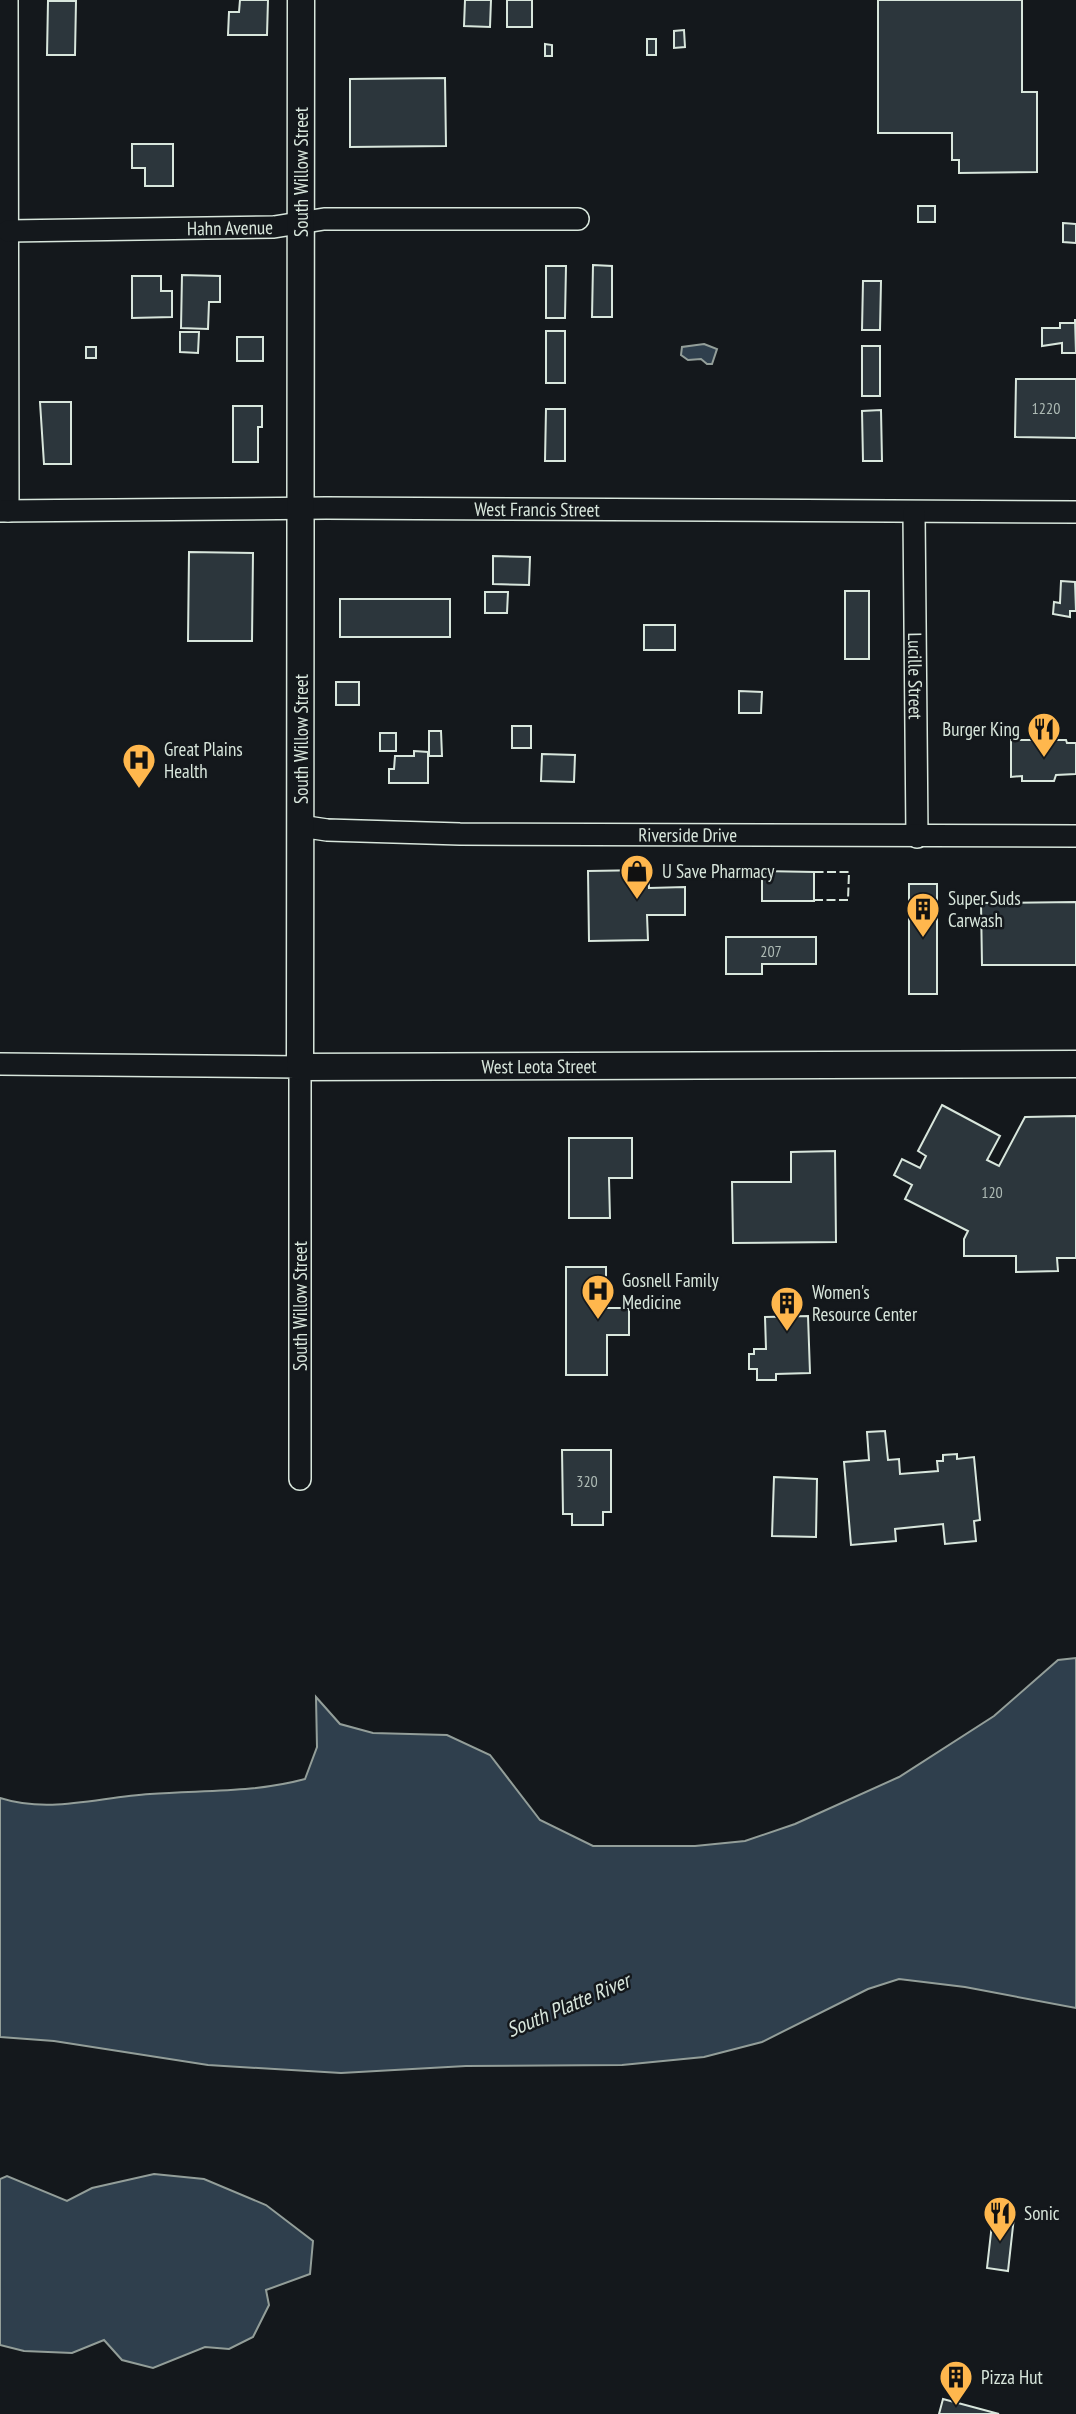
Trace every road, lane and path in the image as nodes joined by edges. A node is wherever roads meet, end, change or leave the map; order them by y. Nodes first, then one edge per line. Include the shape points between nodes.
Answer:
1 (7, 0) edge
2 (301, 0) edge
3 (579, 219) dead end
4 (301, 223) junction
5 (9, 231) junction
6 (302, 508) junction
7 (4, 510) edge
8 (1076, 512) edge
9 (914, 513) junction
10 (300, 826) junction
11 (1076, 836) edge
12 (917, 837) junction
13 (0, 1064) edge
14 (1076, 1064) edge
15 (300, 1067) junction
16 (300, 1479) dead end

1 - 5 street
2 - 4 main road, South Willow Street
3 - 4 street, Hahn Avenue via 324,219
4 - 5 street, Hahn Avenue
4 - 6 main road, South Willow Street
5 - 7 street
6 - 7 street, West Francis Street
6 - 9 street, West Francis Street
6 - 10 main road, South Willow Street
8 - 9 street, West Francis Street
9 - 12 street, Lucille Street
10 - 12 street, Riverside Drive via 460,834
10 - 15 main road, South Willow Street
11 - 12 street, Riverside Drive
13 - 15 street, West Leota Street
14 - 15 main road, West Leota Street
15 - 16 street, South Willow Street

